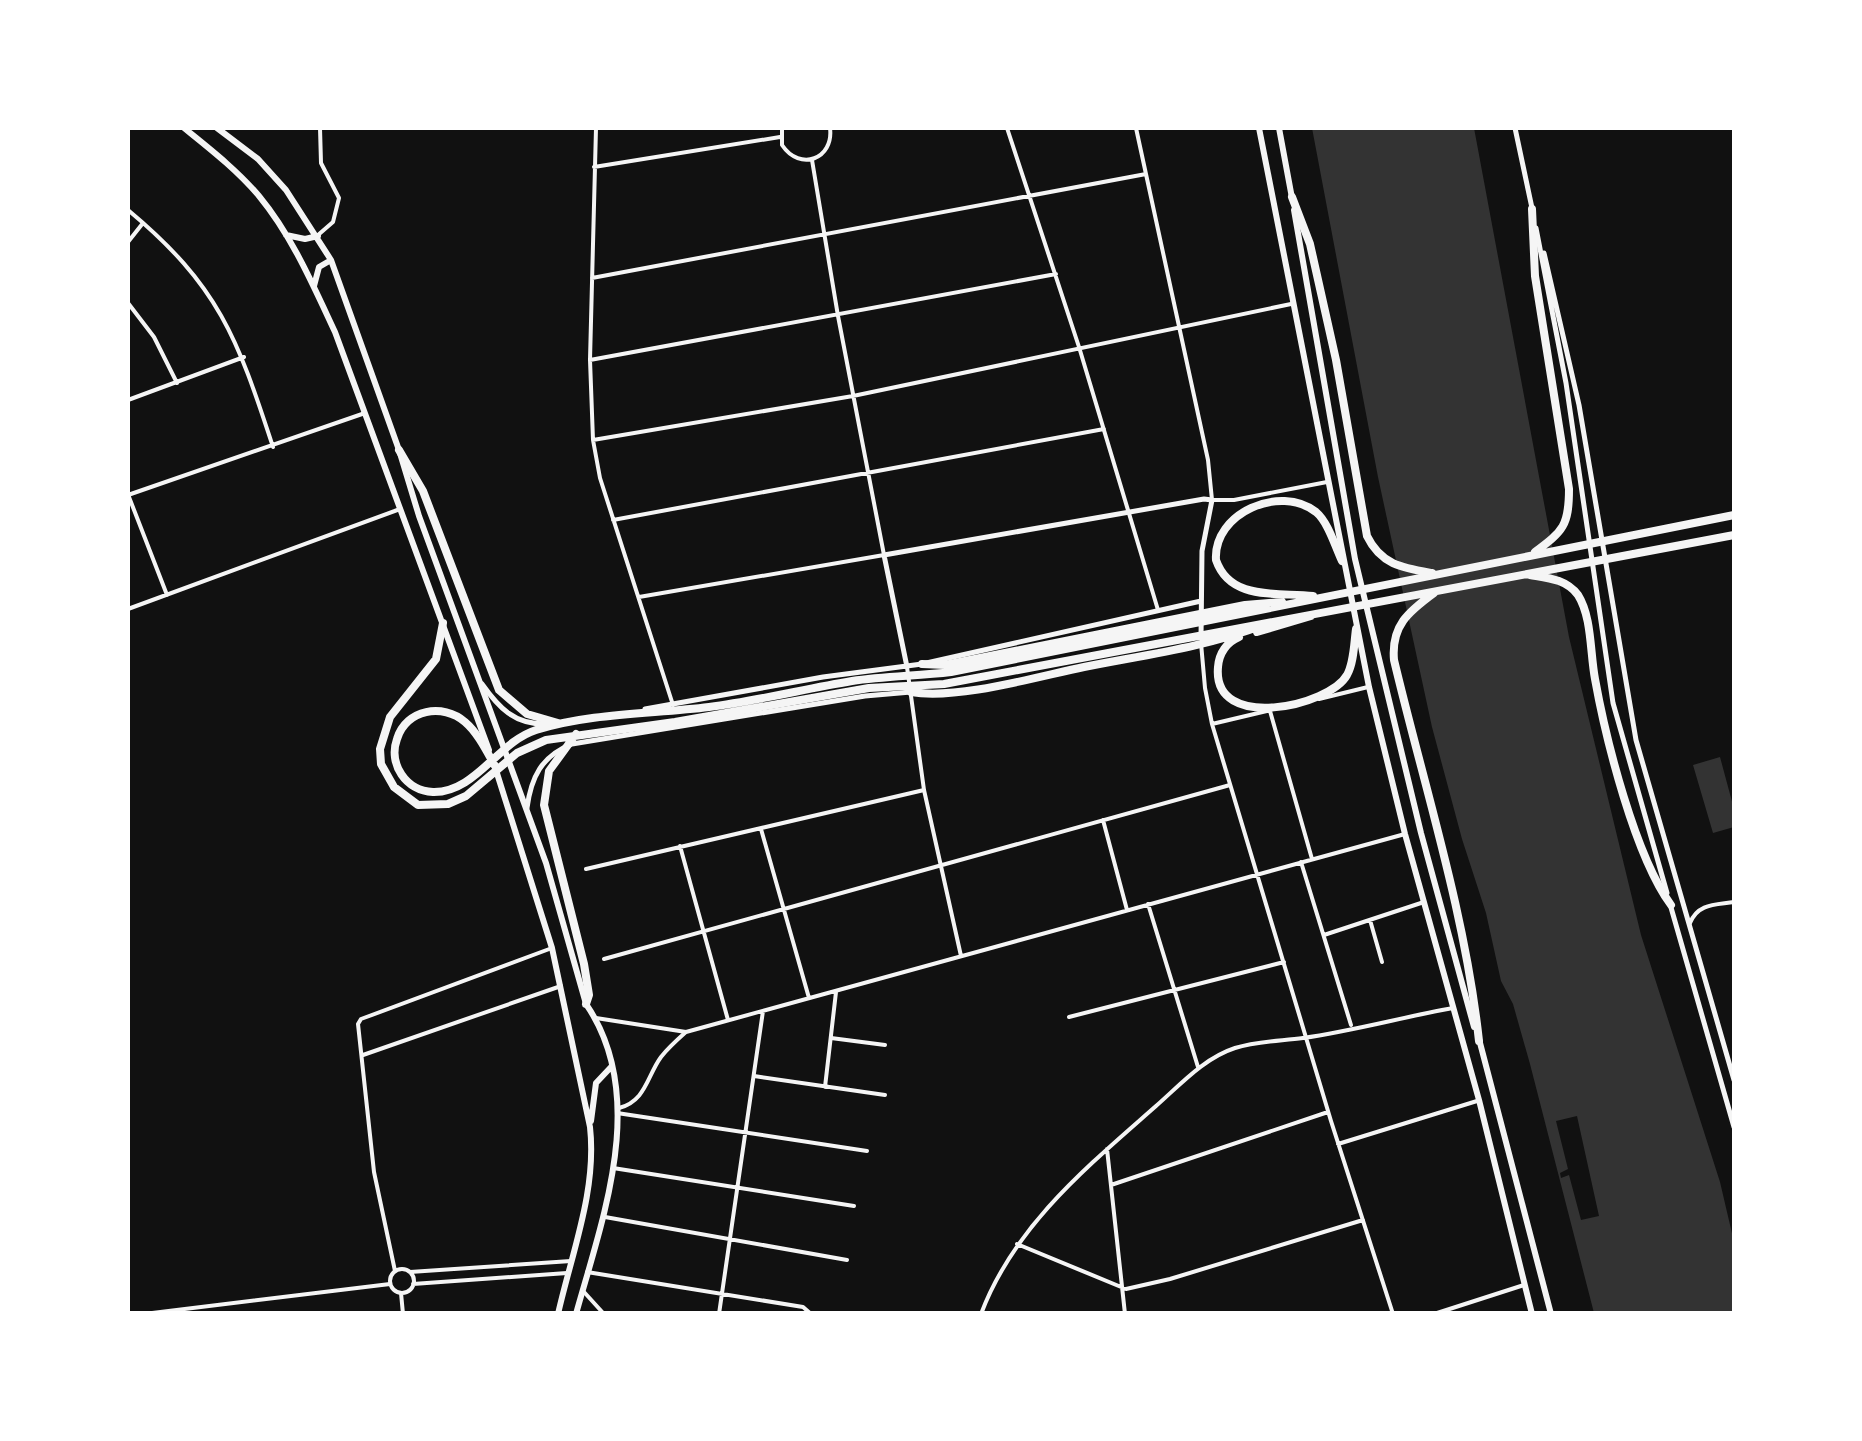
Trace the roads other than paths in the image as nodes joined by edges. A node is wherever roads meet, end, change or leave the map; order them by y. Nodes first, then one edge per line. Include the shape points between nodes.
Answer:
1 (184, 128) edge
2 (216, 128) edge
3 (320, 128) edge
4 (596, 128) edge
5 (782, 128) edge
6 (843, 128) edge
7 (1008, 128) edge
8 (1136, 128) edge
9 (1259, 128) edge
10 (1279, 128) edge
11 (1515, 128) edge
12 (830, 129) edge
13 (780, 136) junction
14 (812, 160) junction
15 (594, 166) junction
16 (1146, 174) junction
17 (1031, 195) junction
18 (1292, 197) junction
19 (1532, 209) junction
20 (128, 210) edge
21 (143, 223) junction
22 (285, 234) junction
23 (318, 236) junction
24 (824, 236) junction
25 (128, 242) edge
26 (1540, 246) junction
27 (331, 260) junction
28 (1056, 274) junction
29 (592, 278) junction
30 (314, 287) junction
31 (128, 303) edge
32 (1292, 304) junction
33 (838, 316) junction
34 (1178, 327) junction
35 (1079, 347) junction
36 (244, 357) junction
37 (590, 360) junction
38 (177, 383) junction
39 (853, 396) junction
40 (128, 400) edge
41 (364, 414) junction
42 (1104, 429) junction
43 (593, 440) junction
44 (272, 447) junction
45 (399, 450) junction
46 (868, 474) junction
47 (1327, 482) junction
48 (128, 494) edge
49 (1212, 500) junction
50 (400, 509) junction
51 (1128, 510) junction
52 (1734, 514) edge
53 (613, 520) junction
54 (1734, 534) edge
55 (1532, 554) junction
56 (884, 556) junction
57 (1342, 561) junction
58 (1436, 574) junction
59 (1524, 574) junction
60 (1437, 590) junction
61 (167, 596) junction
62 (639, 596) junction
63 (1322, 597) junction
64 (1201, 601) junction
65 (1293, 603) junction
66 (128, 609) edge
67 (1158, 610) junction
68 (1326, 610) junction
69 (1274, 620) junction
70 (443, 623) junction
71 (1356, 629) junction
72 (1201, 638) junction
73 (922, 664) junction
74 (906, 666) junction
75 (478, 678) junction
76 (1369, 687) junction
77 (910, 692) junction
78 (673, 705) junction
79 (1270, 710) junction
80 (589, 717) junction
81 (562, 724) junction
82 (1212, 724) junction
83 (576, 734) junction
84 (590, 740) junction
85 (495, 766) junction
86 (1230, 785) junction
87 (924, 790) junction
88 (527, 808) junction
89 (1102, 820) junction
90 (760, 827) junction
91 (1405, 834) junction
92 (680, 846) junction
93 (1312, 860) junction
94 (1301, 862) junction
95 (942, 864) junction
96 (586, 869) dead end
97 (1257, 874) junction
98 (1424, 902) junction
99 (1734, 902) edge
100 (1148, 904) junction
101 (1671, 905) junction
102 (783, 908) junction
103 (1128, 910) junction
104 (1370, 920) junction
105 (1690, 923) junction
106 (702, 930) junction
107 (1324, 935) junction
108 (552, 948) junction
109 (961, 956) junction
110 (604, 959) dead end
111 (1284, 962) junction
112 (1382, 962) dead end
113 (561, 986) junction
114 (836, 990) junction
115 (1173, 990) junction
116 (810, 998) junction
117 (586, 1004) junction
118 (1452, 1008) junction
119 (764, 1010) junction
120 (1069, 1017) dead end
121 (596, 1018) junction
122 (728, 1020) junction
123 (1352, 1026) junction
124 (686, 1032) junction
125 (1306, 1037) junction
126 (831, 1038) junction
127 (1479, 1041) junction
128 (886, 1046) dead end
129 (362, 1056) junction
130 (613, 1065) junction
131 (1198, 1068) junction
132 (754, 1076) junction
133 (1734, 1080) edge
134 (826, 1087) junction
135 (885, 1095) dead end
136 (1479, 1100) junction
137 (617, 1111) junction
138 (1328, 1112) junction
139 (1734, 1126) edge
140 (590, 1127) junction
141 (746, 1132) junction
142 (1338, 1144) junction
143 (1107, 1149) junction
144 (867, 1151) dead end
145 (612, 1168) junction
146 (1111, 1185) junction
147 (738, 1187) junction
148 (854, 1206) dead end
149 (601, 1216) junction
150 (1362, 1220) junction
151 (730, 1241) junction
152 (1017, 1244) junction
153 (847, 1260) dead end
154 (571, 1261) junction
155 (488, 1267) junction
156 (395, 1271) junction
157 (410, 1272) junction
158 (587, 1272) junction
159 (568, 1273) junction
160 (489, 1278) junction
161 (390, 1284) junction
162 (414, 1284) junction
163 (1524, 1285) junction
164 (1122, 1287) junction
165 (582, 1290) junction
166 (400, 1293) junction
167 (722, 1294) junction
168 (144, 1314) edge
169 (403, 1314) edge
170 (558, 1314) edge
171 (576, 1314) edge
172 (604, 1314) edge
173 (720, 1314) edge
174 (811, 1314) edge
175 (981, 1314) edge
176 (1124, 1314) edge
177 (1393, 1314) edge
178 (1434, 1314) edge
179 (1532, 1314) edge
180 (1551, 1314) edge

1 - 22 main road via 259,196
2 - 23 main road via 258,160
3 - 23 street via 321,164 339,198 333,222
4 - 15 street
5 - 13 street
6 - 12 street
7 - 17 street
8 - 16 street
9 - 32 main road
10 - 18 main road
11 - 19 street
12 - 14 street via 825,152
13 - 14 street via 787,153
13 - 15 street
14 - 24 street
15 - 29 street
16 - 17 street
16 - 34 street
17 - 24 street
17 - 28 street
18 - 58 highway via 1310,244 1336,360 1367,536 1388,562
18 - 127 main road via 1354,558
19 - 26 street
19 - 55 highway via 1532,259 1569,508 1561,531
20 - 21 street
21 - 25 street
21 - 36 street via 194,274
22 - 23 main road
22 - 30 main road
23 - 27 main road
24 - 29 street
24 - 33 street
26 - 101 street via 1613,703
26 - 105 street via 1580,406 1628,702
27 - 30 main road via 315,273
27 - 45 main road
28 - 33 street
28 - 35 street
29 - 37 street
30 - 41 main road
31 - 38 street
32 - 34 street
32 - 47 main road
33 - 37 street
33 - 39 street
34 - 35 street
34 - 49 street
35 - 39 street
35 - 42 street
36 - 38 street
36 - 44 street
37 - 43 street
38 - 40 street
39 - 43 street
39 - 46 street
41 - 44 street
41 - 50 main road
42 - 46 street
42 - 51 street
43 - 53 street
44 - 48 street
45 - 75 main road
45 - 81 highway via 423,491 499,690 527,714
46 - 53 street
46 - 56 street
47 - 49 street
47 - 57 main road
48 - 61 street
49 - 51 street
49 - 64 street
50 - 61 street
50 - 70 main road
51 - 56 street
51 - 67 street
52 - 55 highway
53 - 62 street
54 - 59 highway
55 - 58 highway
56 - 62 street
56 - 74 street
57 - 63 highway via 1320,514 1307,507 1278,502 1235,517 1221,531 1215,550 1232,584 1252,592
57 - 71 main road
58 - 63 highway
59 - 60 highway
59 - 101 highway via 1560,580 1585,612 1616,766 1653,877
60 - 68 highway
60 - 127 highway via 1402,619 1392,643 1447,867
61 - 66 street
62 - 78 street
63 - 65 highway
64 - 67 street
64 - 72 street
65 - 73 highway via 1245,604 944,665
65 - 81 highway via 951,672
67 - 73 street
68 - 69 highway
68 - 71 highway via 1245,634 1224,648 1219,684 1235,703 1259,708 1303,700 1343,681
69 - 77 highway via 1201,643 1038,677 943,694
69 - 83 highway via 944,684 870,688
70 - 83 highway via 436,659 382,735 381,764 394,788 418,804 448,804 518,753
70 - 85 main road
71 - 76 main road
72 - 77 street
72 - 82 street
73 - 74 street
74 - 77 street
74 - 78 street
75 - 80 street via 498,706 525,723
75 - 88 main road
76 - 79 street
76 - 91 main road
77 - 84 street
77 - 87 street
78 - 80 street
79 - 82 street
79 - 93 street
80 - 84 street via 584,728
81 - 85 highway via 517,738 465,782 435,792 411,785 394,751 403,726 434,710 467,723
82 - 86 street
83 - 117 highway via 550,771 544,804 580,946
84 - 88 street via 560,748 539,768
85 - 108 main road
86 - 89 street
86 - 97 street
87 - 90 street
87 - 95 street
88 - 117 main road
89 - 95 street
89 - 103 street
90 - 92 street
90 - 102 street
91 - 93 street
91 - 98 main road
92 - 96 street
92 - 106 street
93 - 94 street
94 - 97 street
94 - 107 street
95 - 102 street
95 - 109 street
97 - 100 street
97 - 111 street
98 - 104 street
98 - 118 main road
99 - 105 street via 1705,906
100 - 103 street
100 - 115 street
101 - 139 street
102 - 106 street
102 - 116 street
103 - 109 street
104 - 107 street
104 - 112 street
105 - 133 street
106 - 110 street
106 - 122 street
107 - 123 street
108 - 113 main road
108 - 129 street via 362,1019
109 - 114 street
111 - 115 street
111 - 125 street
113 - 129 street
113 - 140 main road
114 - 116 street
114 - 126 street
115 - 120 street
115 - 131 street
116 - 119 street
117 - 121 main road
118 - 123 street
118 - 136 main road
119 - 122 street
119 - 132 street
121 - 124 street
121 - 130 main road
122 - 124 street
123 - 125 street
124 - 137 street via 639,1097
125 - 131 street via 1236,1048
125 - 138 street
126 - 128 street
126 - 134 street
127 - 180 main road
129 - 156 street via 374,1172
130 - 137 main road
130 - 140 main road via 596,1084
131 - 143 street
132 - 134 street
132 - 141 street
134 - 135 street
136 - 142 street
136 - 163 main road
137 - 141 street
137 - 145 main road
138 - 142 street
138 - 146 street
140 - 154 main road via 590,1182
141 - 144 street
141 - 147 street
142 - 150 street
143 - 146 street
143 - 152 street
145 - 147 street
145 - 149 main road
146 - 164 street
147 - 148 street
147 - 151 street
149 - 151 street
149 - 158 main road
150 - 164 street via 1170,1280
150 - 177 street
151 - 153 street
151 - 167 street
152 - 164 street
152 - 175 street
154 - 155 street
154 - 159 main road
155 - 157 street
155 - 160 street
156 - 157 street
156 - 161 street
157 - 162 street
158 - 165 main road
158 - 167 street
159 - 160 street
159 - 170 main road
160 - 162 street
161 - 166 street
161 - 168 street
162 - 166 street
163 - 178 street
163 - 179 main road
164 - 176 street
165 - 171 main road
165 - 172 street
166 - 169 street
167 - 173 street
167 - 174 street via 804,1307

